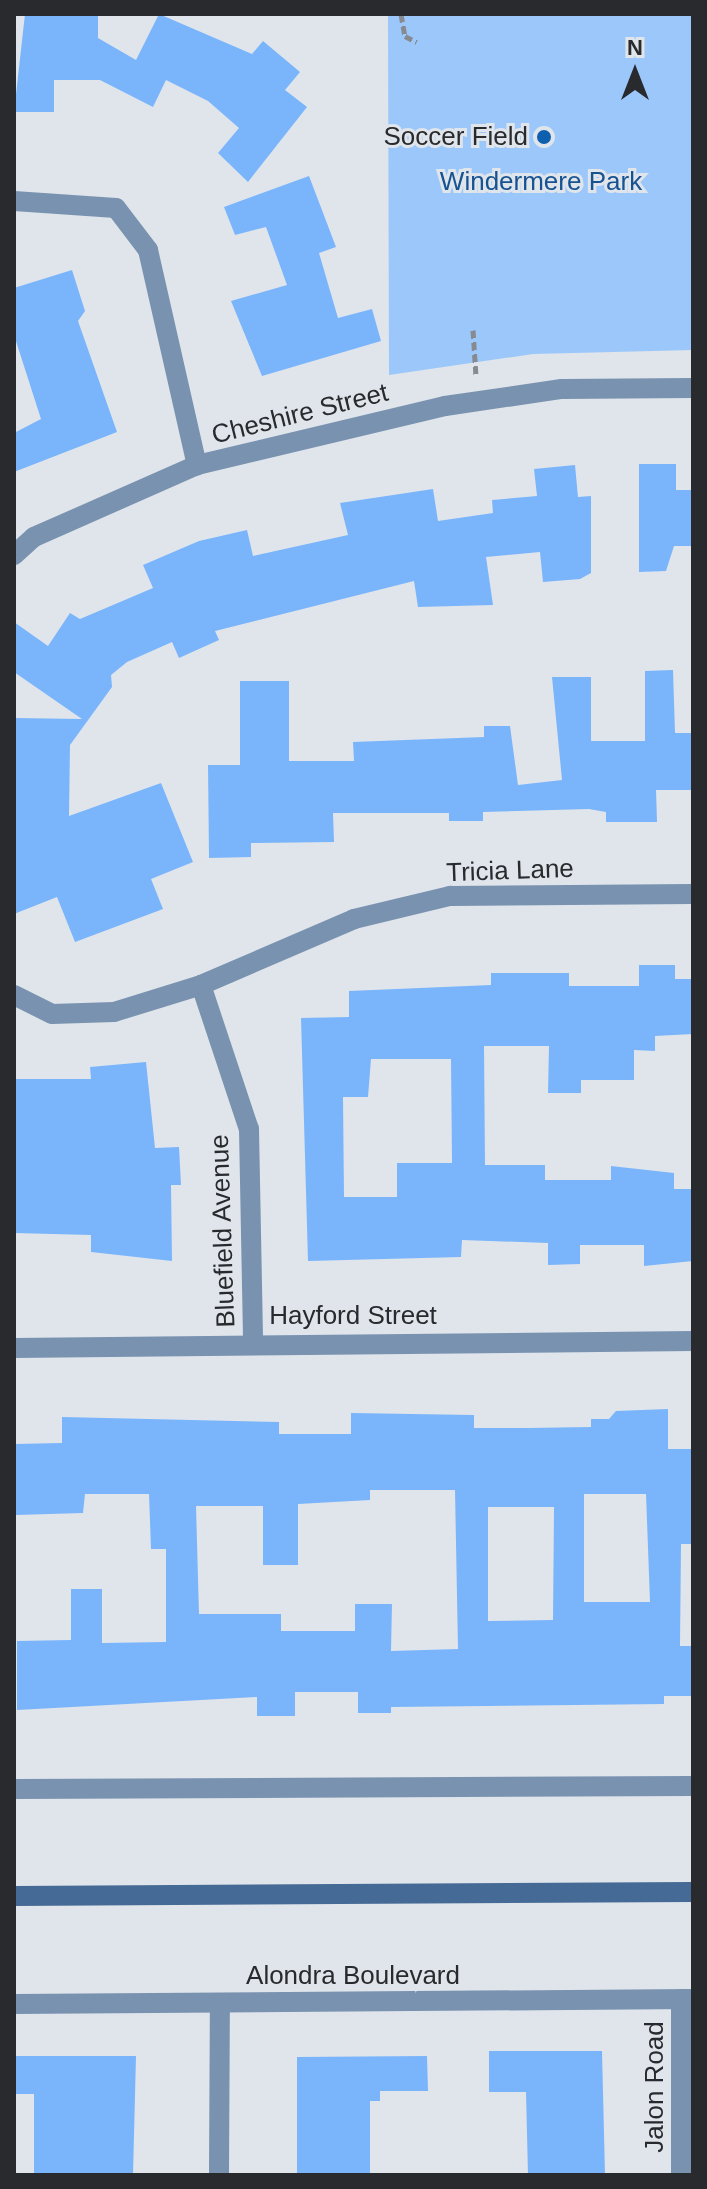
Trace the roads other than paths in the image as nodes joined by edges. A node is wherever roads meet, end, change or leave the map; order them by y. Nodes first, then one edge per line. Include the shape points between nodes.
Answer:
1 (14, 201) edge
2 (693, 388) edge
3 (197, 465) junction
4 (14, 555) edge
5 (693, 894) edge
6 (201, 985) junction
7 (14, 995) edge
8 (693, 1341) edge
9 (253, 1343) junction
10 (14, 1348) edge
11 (693, 1786) edge
12 (14, 1789) edge
13 (693, 1892) edge
14 (14, 1896) edge
15 (687, 1999) edge
16 (220, 2003) junction
17 (14, 2004) edge
18 (219, 2175) edge
19 (681, 2175) edge

1 - 3 street, Cheshire Street via 116,208 148,250
2 - 3 street, Cheshire Street via 562,389 477,401
3 - 4 street via 34,537
5 - 6 street, Tricia Lane via 450,896 354,919
6 - 7 street via 114,1012 52,1014
6 - 9 street, Bluefield Avenue via 249,1129
8 - 9 street, Hayford Street
9 - 10 street, Hayford Street
11 - 12 street
13 - 14 main road
15 - 16 street, Alondra Boulevard
15 - 19 street, Jalon Road
16 - 17 street, Alondra Boulevard
16 - 18 street

